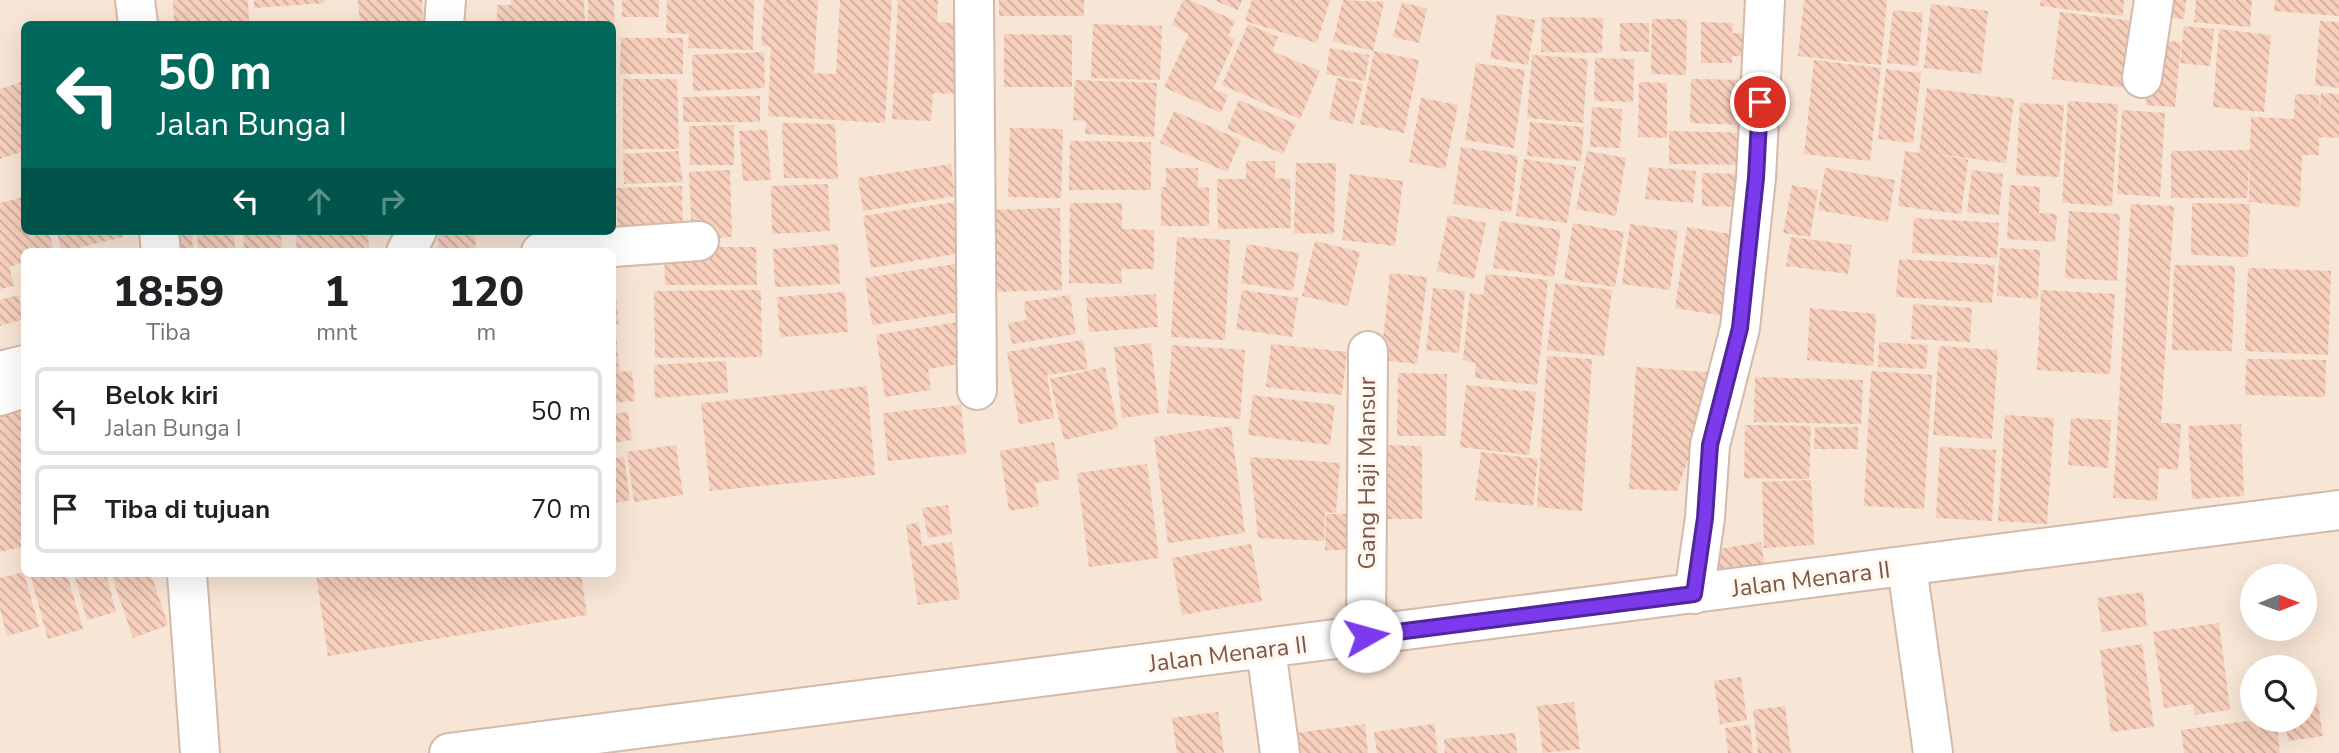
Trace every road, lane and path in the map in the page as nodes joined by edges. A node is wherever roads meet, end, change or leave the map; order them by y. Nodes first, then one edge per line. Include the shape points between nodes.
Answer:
1 (135, 0) edge
2 (446, 0) edge
3 (974, 0) edge
4 (1765, 0) edge
5 (2154, 0) edge
6 (138, 21) edge
7 (444, 21) edge
8 (2142, 79) dead end
9 (699, 241) dead end
10 (598, 248) edge
11 (1368, 351) dead end
12 (976, 390) dead end
13 (2339, 510) edge
14 (1907, 567) junction
15 (187, 577) edge
16 (1694, 594) junction
17 (1366, 636) junction
18 (1266, 649) junction
19 (200, 753) edge
20 (449, 753) edge
21 (1280, 753) edge
22 (1933, 753) edge

1 - 6 street
2 - 7 street
3 - 12 street
4 - 16 street via 1756,178 1740,328 1710,445
5 - 8 street
9 - 10 street
11 - 17 street, Gang Haji Mansur
13 - 14 street, Jalan Menara II
14 - 16 street, Jalan Menara II
14 - 22 street
15 - 19 street
16 - 17 street, Jalan Menara II
17 - 18 street, Jalan Menara II
18 - 20 street, Jalan Menara II
18 - 21 street

